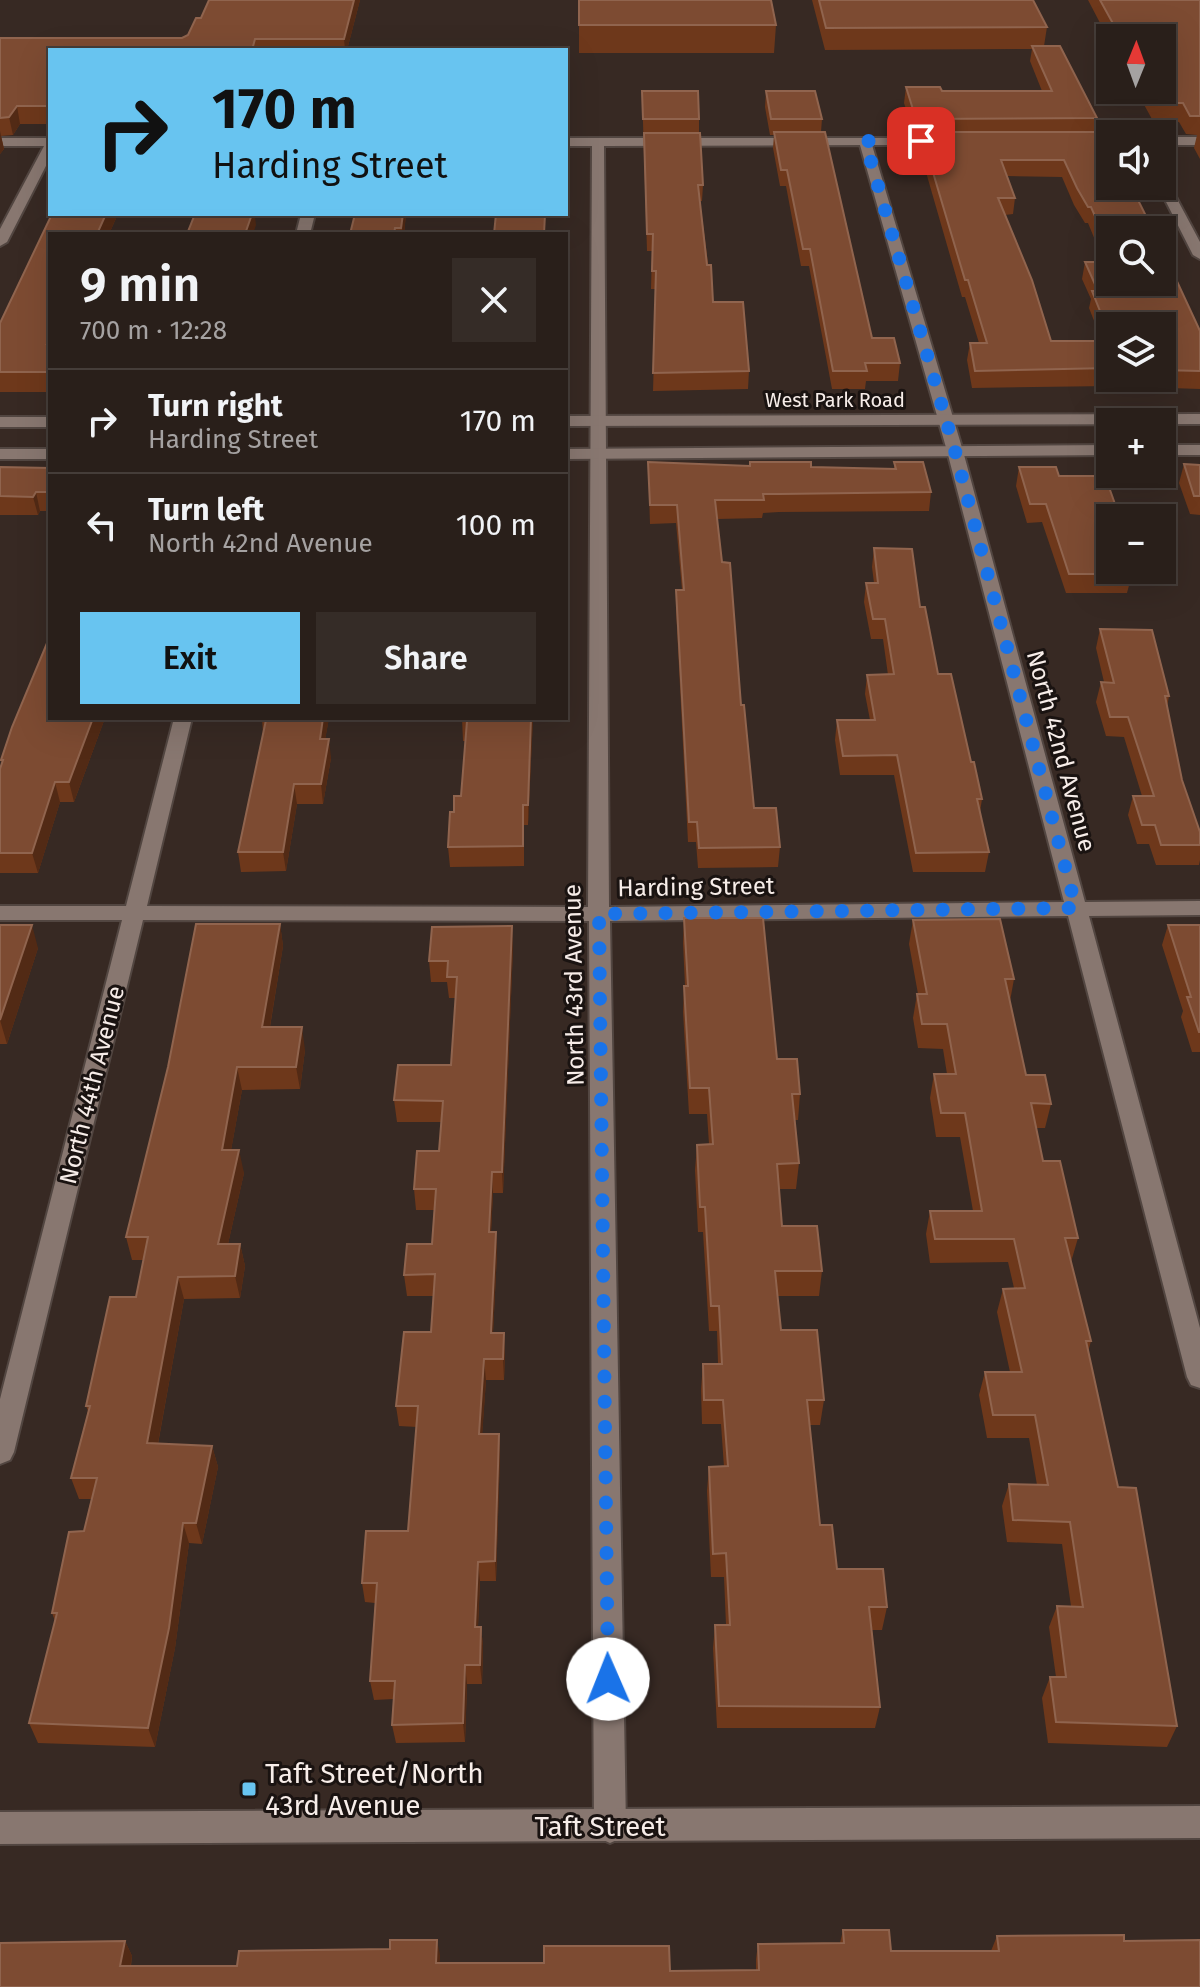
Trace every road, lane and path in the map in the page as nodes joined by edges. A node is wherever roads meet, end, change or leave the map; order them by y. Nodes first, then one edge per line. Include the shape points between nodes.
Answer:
1 (865, 141) junction
2 (958, 141) edge
3 (1176, 141) edge
4 (1200, 141) edge
5 (0, 142) edge
6 (568, 142) edge
7 (598, 142) junction
8 (48, 144) edge
9 (48, 148) edge
10 (1171, 200) edge
11 (0, 242) edge
12 (1200, 255) edge
13 (1200, 419) edge
14 (946, 420) junction
15 (568, 421) edge
16 (597, 421) junction
17 (0, 422) edge
18 (48, 422) edge
19 (1096, 450) edge
20 (1176, 450) edge
21 (1200, 450) edge
22 (955, 451) junction
23 (0, 454) edge
24 (48, 454) edge
25 (568, 454) edge
26 (597, 454) junction
27 (183, 720) edge
28 (1076, 908) junction
29 (1200, 908) edge
30 (0, 913) edge
31 (135, 913) junction
32 (599, 914) junction
33 (1200, 1377) edge
34 (0, 1452) edge
35 (1200, 1822) edge
36 (610, 1827) junction
37 (0, 1828) edge

1 - 2 street
1 - 7 street
1 - 14 street, North 42nd Avenue
3 - 4 street
5 - 8 street
6 - 7 street
7 - 16 street, North 43rd Avenue
9 - 11 street
10 - 12 street
13 - 14 street, West Park Road
14 - 16 street, West Park Road
14 - 22 street, North 42nd Avenue
15 - 16 street, West Park Road
16 - 26 street, North 43rd Avenue
17 - 18 street
19 - 22 street
20 - 21 street
22 - 26 street
22 - 28 street, North 42nd Avenue
23 - 24 street
25 - 26 street
26 - 32 street, North 43rd Avenue
27 - 31 street, North 44th Avenue
28 - 29 street, Harding Street
28 - 32 street, Harding Street
28 - 33 street, North 42nd Avenue
30 - 31 street, Harding Street
31 - 32 street, Harding Street
31 - 34 street, North 44th Avenue
32 - 36 street, North 43rd Avenue
35 - 36 street, Taft Street
36 - 37 street, Taft Street

